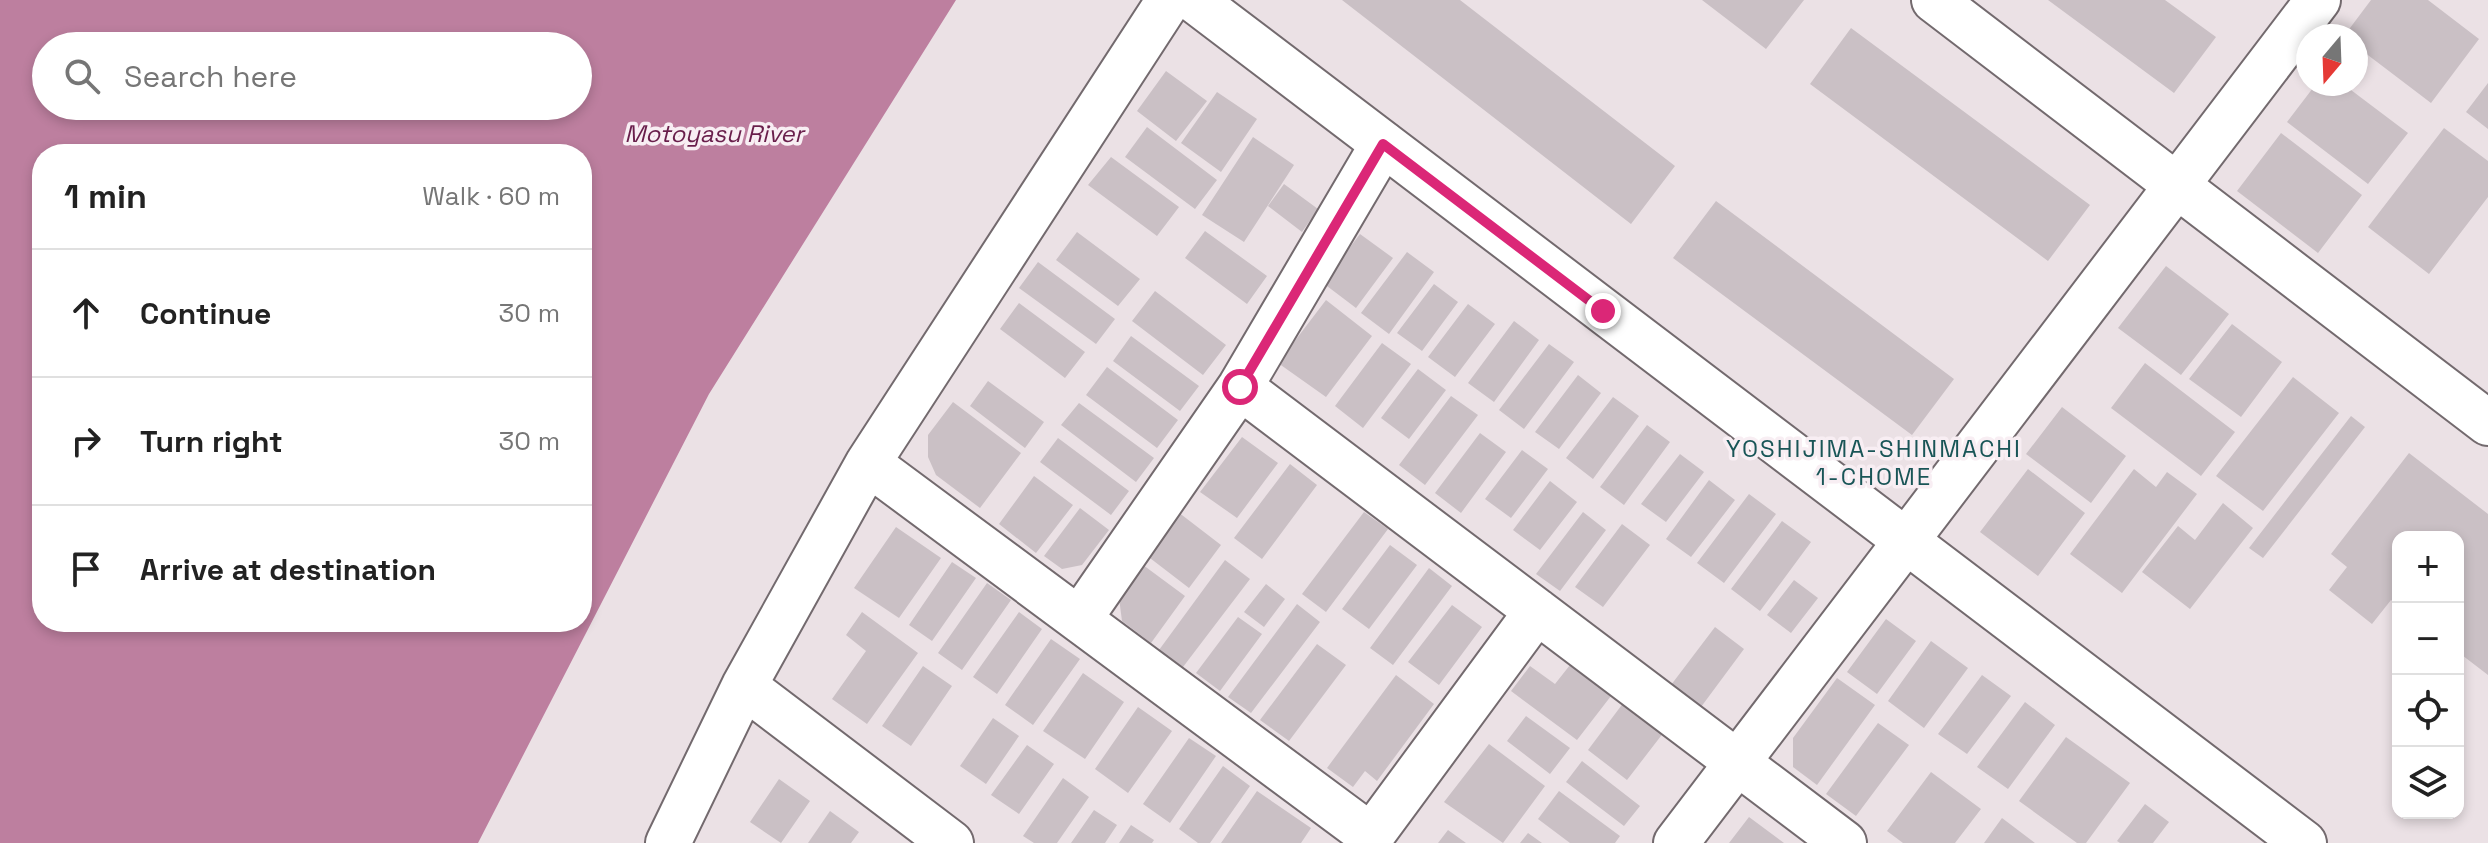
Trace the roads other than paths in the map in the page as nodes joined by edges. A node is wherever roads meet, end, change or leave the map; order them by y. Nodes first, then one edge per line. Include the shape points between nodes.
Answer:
1 (1169, 0) edge
2 (1194, 0) edge
3 (1934, 0) edge
4 (2318, 0) edge
5 (1383, 144) junction
6 (2176, 185) junction
7 (1240, 387) junction
8 (2488, 423) edge
9 (868, 463) junction
10 (1905, 541) junction
11 (1537, 611) junction
12 (1080, 618) junction
13 (744, 686) junction
14 (1737, 762) junction
15 (1369, 840) edge
16 (668, 843) edge
17 (951, 843) edge
18 (1676, 843) edge
19 (1844, 843) edge
20 (2304, 843) edge

1 - 9 street
2 - 5 street
3 - 6 street
4 - 6 street
5 - 7 street
5 - 10 street
6 - 8 street
6 - 10 street
7 - 11 street
7 - 12 street
9 - 12 street
9 - 13 street
10 - 14 street
10 - 20 street
11 - 14 street
11 - 15 street
12 - 15 street
13 - 16 street
13 - 17 street
14 - 18 street
14 - 19 street

